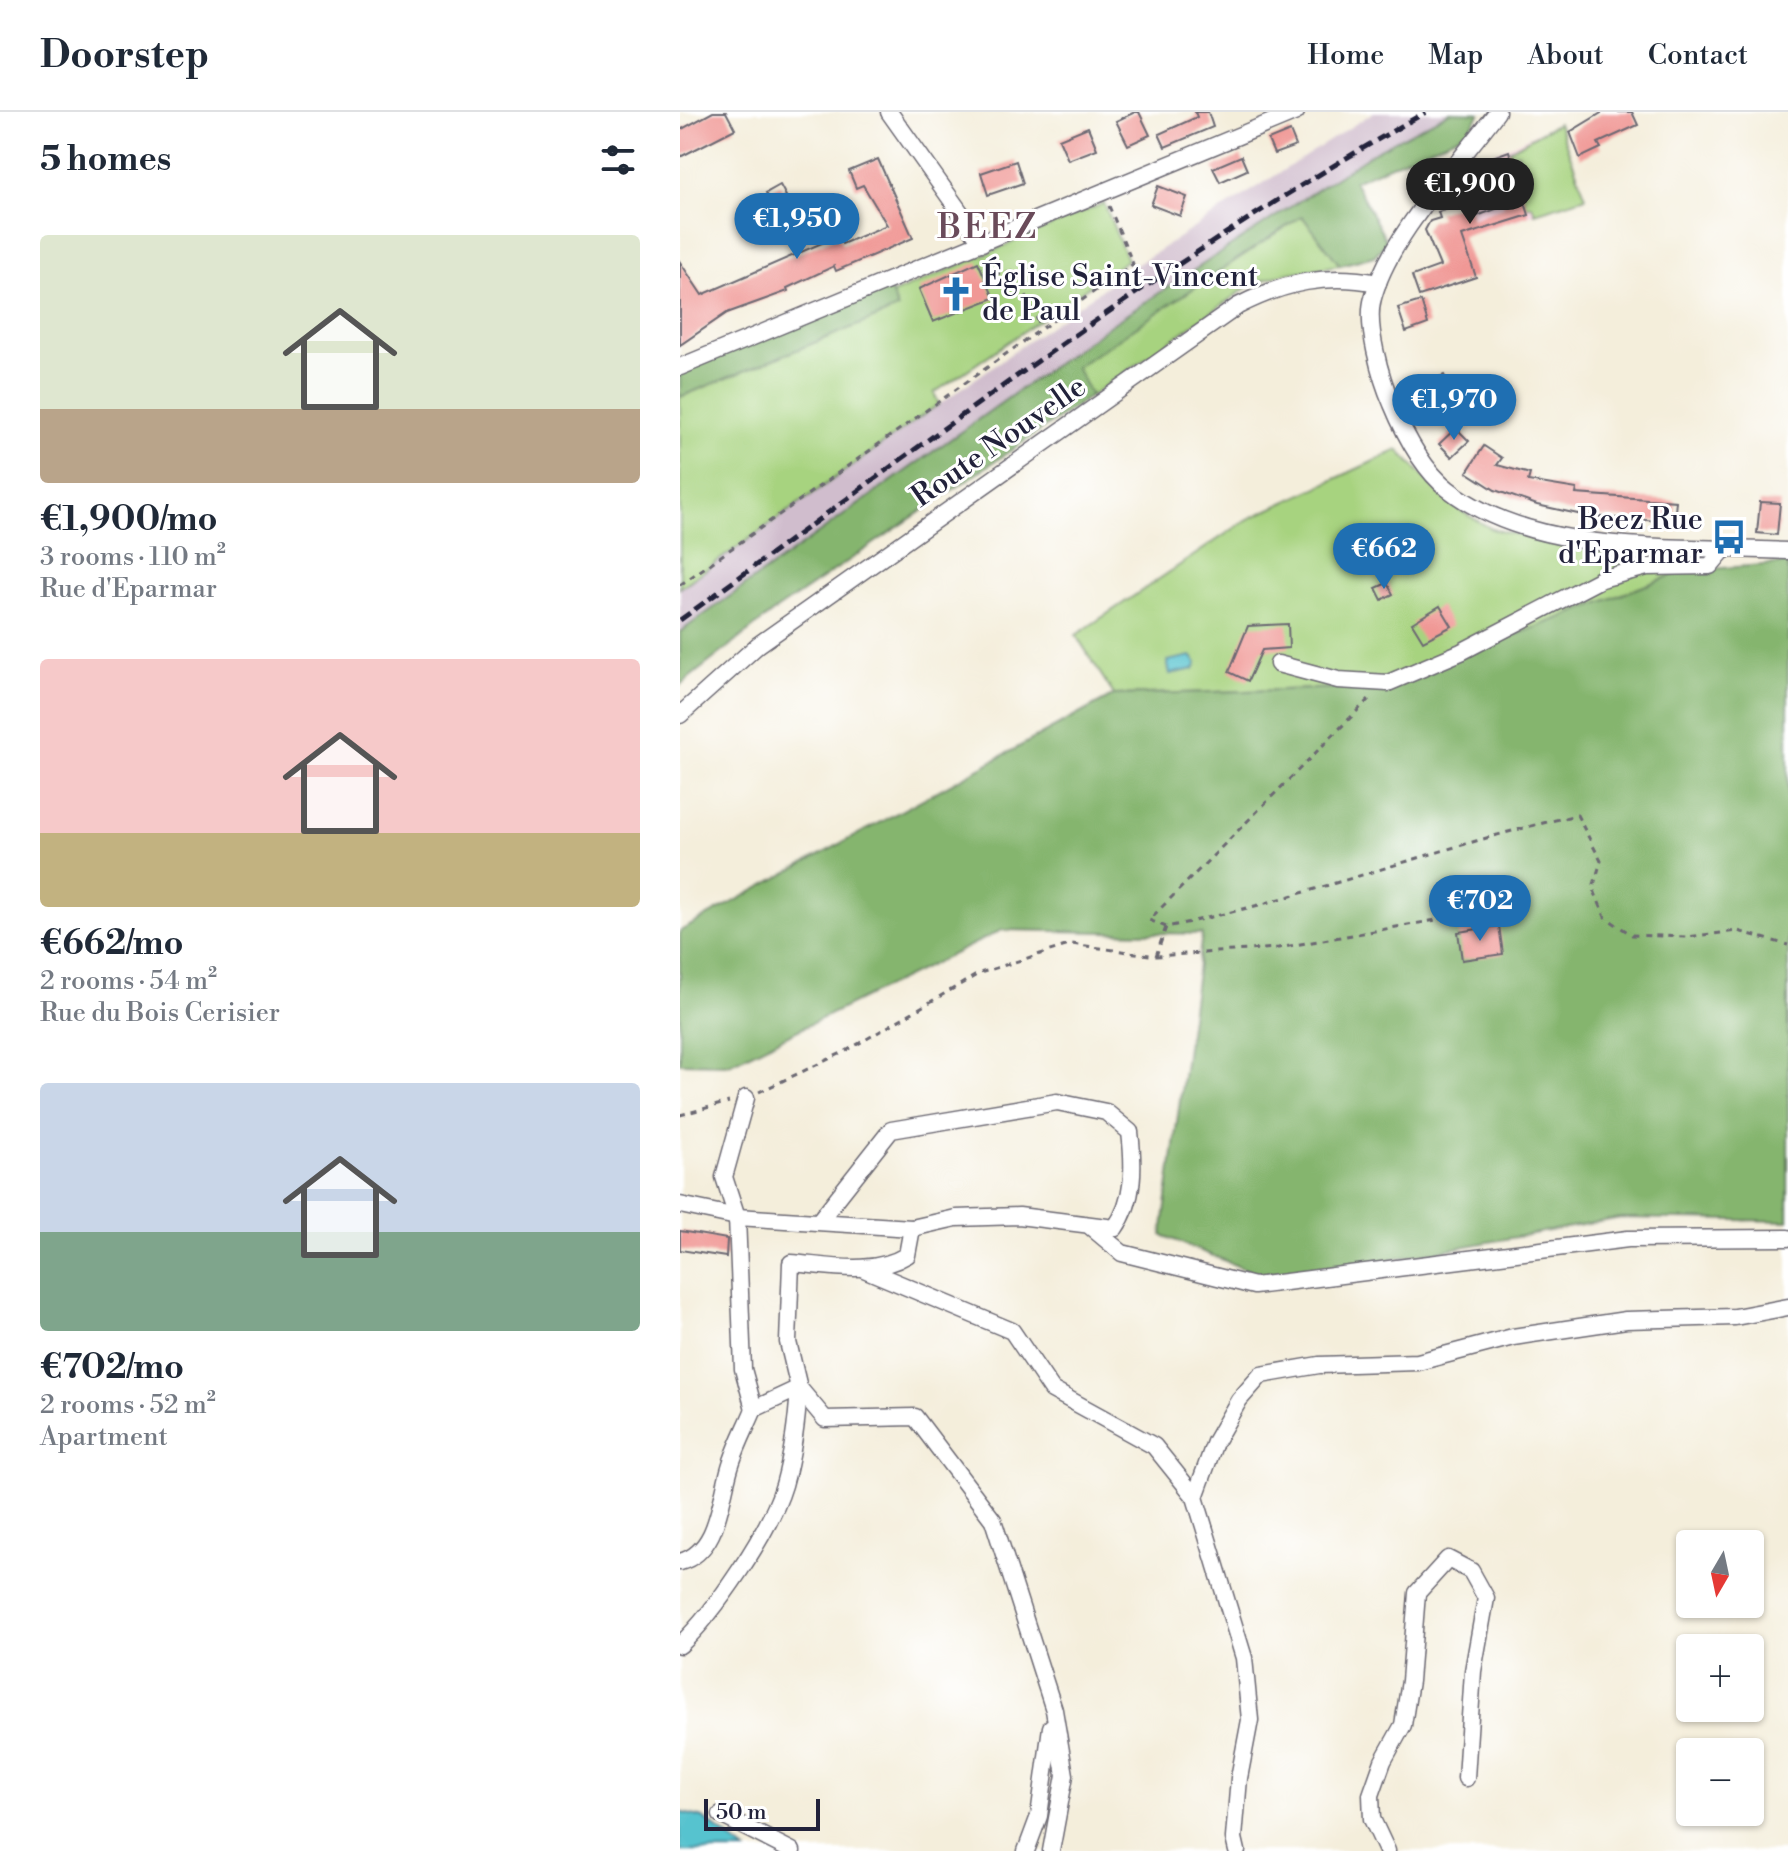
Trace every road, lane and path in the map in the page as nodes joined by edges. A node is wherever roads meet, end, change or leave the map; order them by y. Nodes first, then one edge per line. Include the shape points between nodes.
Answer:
1 (889, 112) edge
2 (1296, 112) edge
3 (1497, 112) edge
4 (1103, 192) junction
5 (982, 243) junction
6 (994, 274) junction
7 (987, 282) dead end
8 (1378, 283) junction
9 (1041, 328) junction
10 (680, 367) edge
11 (1726, 547) junction
12 (1788, 551) edge
13 (680, 585) edge
14 (1278, 664) dead end
15 (1388, 683) junction
16 (680, 715) edge
17 (1476, 913) dead end
18 (1166, 927) junction
19 (1788, 945) edge
20 (1156, 956) junction
21 (746, 1098) junction
22 (680, 1115) edge
23 (680, 1205) edge
24 (737, 1217) junction
25 (820, 1220) junction
26 (1091, 1227) junction
27 (912, 1228) junction
28 (1788, 1238) edge
29 (863, 1268) junction
30 (1788, 1307) edge
31 (799, 1388) junction
32 (754, 1409) junction
33 (1195, 1497) junction
34 (680, 1562) edge
35 (680, 1645) edge
36 (1054, 1710) junction
37 (1466, 1778) dead end
38 (721, 1815) dead end
39 (792, 1851) edge
40 (1026, 1851) edge
41 (1051, 1851) edge
42 (1237, 1851) edge
43 (1387, 1851) edge

1 - 5 street
2 - 4 street
3 - 8 street via 1432,195
4 - 5 street
4 - 9 path via 1133,264
5 - 6 path
5 - 10 street
6 - 7 path
6 - 9 path via 1015,271
8 - 11 street via 1371,300 1383,385 1423,461 1445,487 1479,510 1531,529 1592,541
8 - 16 street, Route Nouvelle via 1345,277 1309,280 1274,288 1238,306 758,645
9 - 13 path
11 - 12 street
11 - 15 street via 1710,566 1647,567 1601,579 1461,652
14 - 15 street via 1338,680
15 - 18 path via 1149,920
17 - 20 path via 1278,948
18 - 19 path via 1241,912 1409,859 1577,815 1601,861 1593,888 1605,917 1632,935 1686,937 1738,931
18 - 20 path
20 - 21 path via 1072,944 980,973 846,1051
21 - 22 path
21 - 24 street via 724,1177
23 - 24 street
24 - 25 street
24 - 32 street via 743,1369
25 - 26 street via 891,1130 1057,1102 1106,1112 1130,1132 1128,1210 1115,1228
25 - 27 street
26 - 27 street via 1019,1216 956,1218
26 - 28 street via 1122,1253 1254,1286 1628,1239
27 - 29 street via 907,1255 890,1266
29 - 31 street via 791,1263 788,1342
29 - 33 street via 1012,1331 1052,1390 1154,1446
30 - 33 street via 1735,1317 1626,1320 1513,1337 1418,1362 1319,1365 1261,1375 1215,1442
31 - 32 street
31 - 35 street via 797,1429 783,1488 749,1554 698,1628
31 - 36 street via 825,1419 915,1417 993,1520
32 - 34 street via 731,1462 709,1537 691,1559
33 - 42 street via 1244,1658 1250,1720 1239,1778
36 - 40 street via 1039,1816
36 - 41 street via 1065,1775
37 - 43 street via 1473,1671 1486,1598 1471,1571 1448,1559 1417,1593 1403,1725 1371,1795 1372,1819
38 - 39 street

